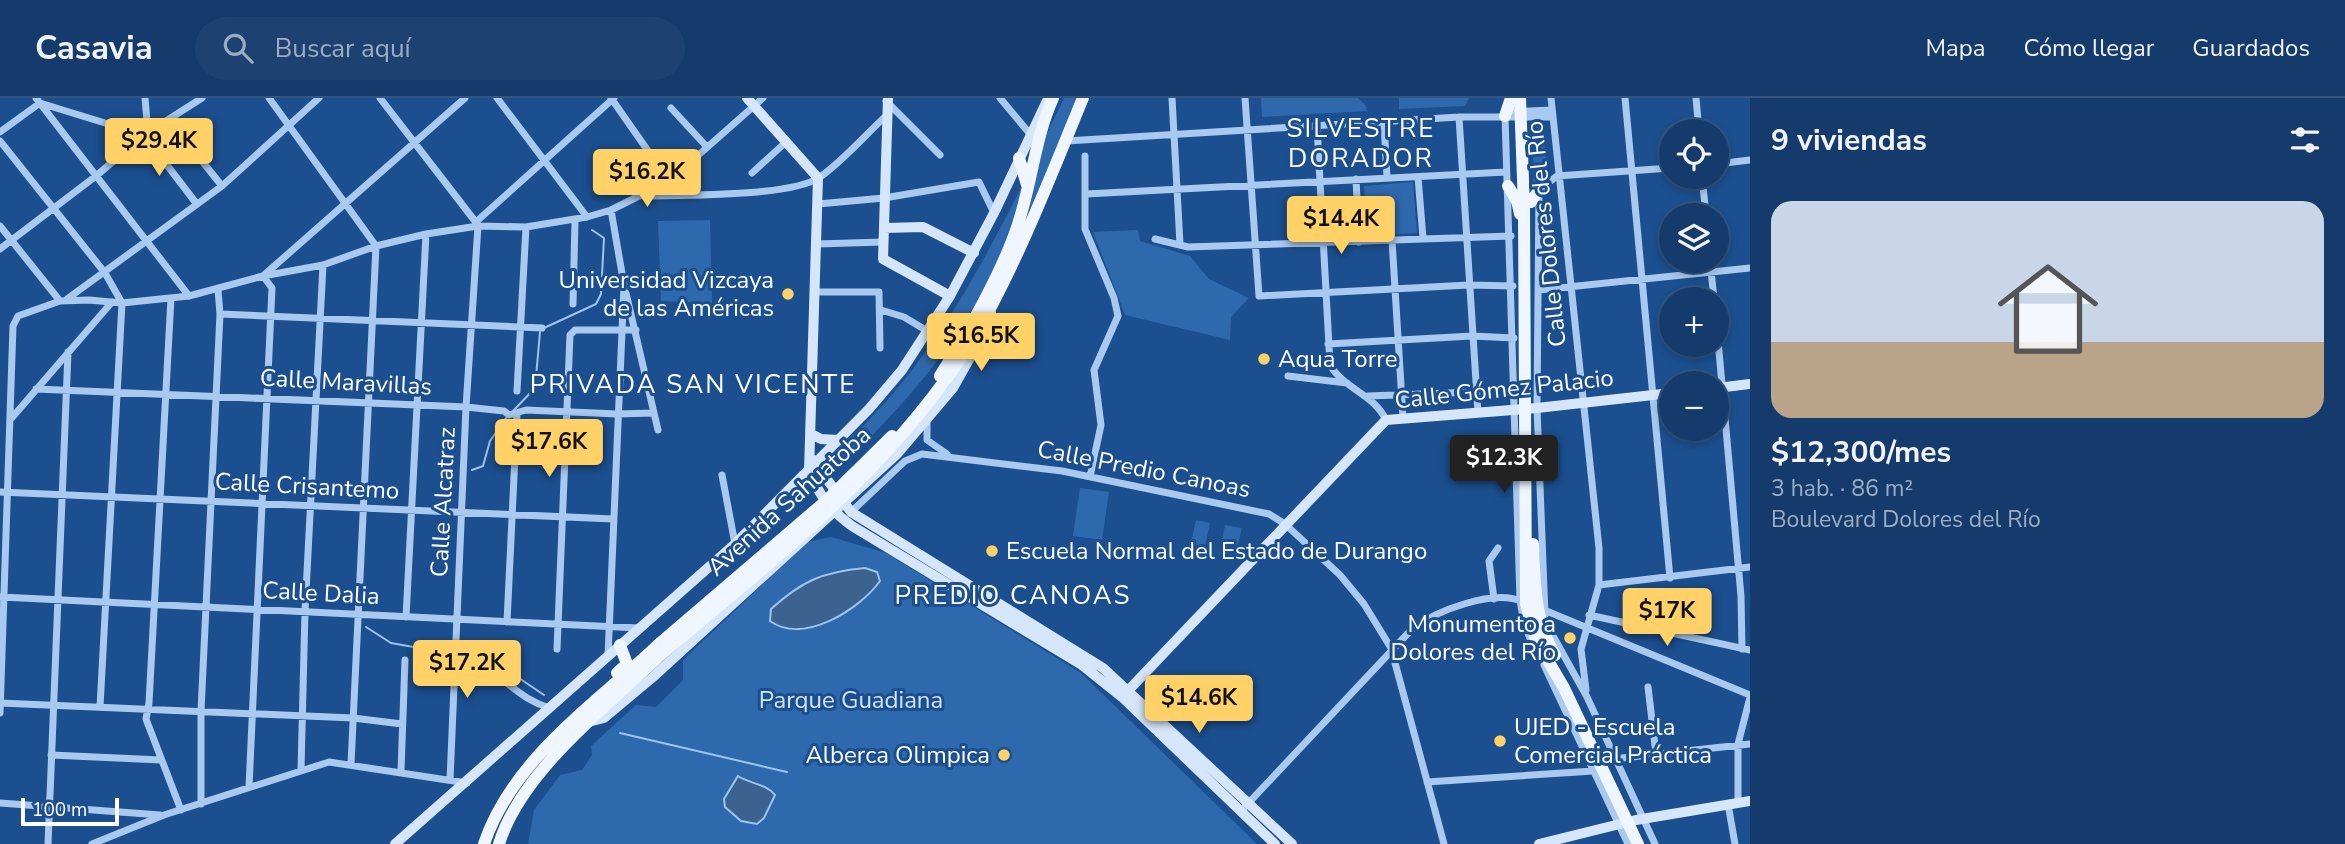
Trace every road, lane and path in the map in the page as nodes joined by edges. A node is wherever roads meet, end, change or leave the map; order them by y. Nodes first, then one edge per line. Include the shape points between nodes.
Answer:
1 (145, 98) edge
2 (202, 98) edge
3 (269, 98) edge
4 (320, 98) edge
5 (380, 98) edge
6 (465, 98) edge
7 (497, 98) edge
8 (1000, 98) edge
9 (1050, 98) edge
10 (1083, 98) edge
11 (1089, 98) edge
12 (1172, 98) edge
13 (1245, 98) edge
14 (1511, 98) edge
15 (1551, 98) edge
16 (1625, 98) edge
17 (1696, 98) edge
18 (613, 99) edge
19 (38, 100) edge
20 (887, 100) edge
21 (755, 101) edge
22 (671, 108) dead end
23 (1524, 109) edge
24 (1553, 114) junction
25 (887, 115) junction
26 (1505, 116) junction
27 (1460, 117) junction
28 (1698, 119) edge
29 (169, 120) junction
30 (1384, 123) junction
31 (290, 125) junction
32 (1317, 126) junction
33 (1037, 130) junction
34 (1247, 131) junction
35 (0, 132) edge
36 (146, 134) junction
37 (1173, 134) junction
38 (0, 141) edge
39 (1068, 141) junction
40 (786, 142) junction
41 (413, 144) junction
42 (707, 147) junction
43 (940, 155) dead end
44 (1085, 156) dead end
45 (1019, 159) junction
46 (1750, 160) edge
47 (543, 162) junction
48 (1729, 163) edge
49 (1659, 169) edge
50 (1633, 171) junction
51 (752, 173) dead end
52 (1463, 173) junction
53 (96, 176) junction
54 (1561, 176) junction
55 (1418, 177) junction
56 (818, 178) junction
57 (1387, 178) junction
58 (1356, 179) junction
59 (1507, 179) junction
60 (669, 181) junction
61 (1319, 181) junction
62 (1251, 185) junction
63 (222, 186) junction
64 (1028, 188) junction
65 (1177, 188) junction
66 (1539, 190) junction
67 (1086, 194) junction
68 (641, 197) junction
69 (884, 198) junction
70 (1531, 202) junction
71 (196, 203) junction
72 (345, 204) junction
73 (818, 204) junction
74 (53, 208) junction
75 (611, 210) junction
76 (995, 213) junction
77 (587, 217) junction
78 (575, 221) junction
79 (477, 224) junction
80 (1525, 225) junction
81 (0, 226) edge
82 (526, 227) junction
83 (884, 228) junction
84 (426, 234) junction
85 (1467, 236) junction
86 (1511, 236) junction
87 (1423, 238) junction
88 (1155, 239) dead end
89 (11, 240) junction
90 (146, 240) junction
91 (1392, 240) junction
92 (883, 242) junction
93 (1359, 242) junction
94 (1322, 243) junction
95 (817, 244) junction
96 (1180, 244) junction
97 (1255, 245) junction
98 (376, 246) junction
99 (0, 249) edge
100 (974, 253) junction
101 (323, 265) junction
102 (1750, 268) edge
103 (1729, 271) edge
104 (105, 273) junction
105 (1711, 273) joint
106 (262, 276) junction
107 (1642, 279) junction
108 (624, 285) junction
109 (1469, 285) junction
110 (1513, 286) junction
111 (1572, 286) junction
112 (1713, 287) edge
113 (218, 290) junction
114 (1394, 290) junction
115 (1539, 290) junction
116 (815, 292) junction
117 (1325, 294) junction
118 (189, 296) junction
119 (950, 296) junction
120 (171, 298) junction
121 (60, 301) junction
122 (112, 302) junction
123 (122, 303) junction
124 (573, 304) dead end
125 (994, 304) junction
126 (881, 310) junction
127 (220, 314) junction
128 (270, 316) junction
129 (320, 318) junction
130 (371, 321) junction
131 (421, 323) junction
132 (471, 325) junction
133 (520, 326) junction
134 (542, 328) dead end
135 (636, 330) junction
136 (621, 331) junction
137 (929, 331) junction
138 (1472, 336) junction
139 (1514, 338) junction
140 (968, 339) junction
141 (1397, 340) junction
142 (1328, 344) junction
143 (880, 348) dead end
144 (68, 352) junction
145 (1288, 376) dead end
146 (1347, 383) junction
147 (1750, 384) edge
148 (1729, 387) edge
149 (36, 389) junction
150 (66, 390) junction
151 (517, 391) dead end
152 (117, 392) junction
153 (166, 393) junction
154 (1475, 393) junction
155 (1659, 394) edge
156 (1400, 395) junction
157 (1653, 395) junction
158 (217, 396) junction
159 (1367, 396) junction
160 (268, 397) junction
161 (317, 399) junction
162 (366, 402) junction
163 (1584, 403) junction
164 (416, 405) junction
165 (466, 407) junction
166 (1526, 409) junction
167 (567, 412) junction
168 (653, 413) junction
169 (1478, 413) junction
170 (517, 414) junction
171 (617, 414) junction
172 (1403, 418) junction
173 (9, 420) junction
174 (1386, 420) junction
175 (927, 421) junction
176 (658, 430) dead end
177 (811, 434) junction
178 (838, 440) junction
179 (1725, 441) edge
180 (947, 455) junction
181 (812, 463) junction
182 (722, 475) dead end
183 (1090, 477) junction
184 (0, 492) edge
185 (9, 493) junction
186 (61, 495) junction
187 (111, 496) junction
188 (160, 498) junction
189 (211, 500) junction
190 (262, 504) junction
191 (312, 506) junction
192 (362, 509) junction
193 (410, 511) junction
194 (852, 511) junction
195 (461, 512) junction
196 (835, 513) junction
197 (512, 515) junction
198 (561, 517) junction
199 (613, 519) junction
200 (1285, 524) junction
201 (852, 526) junction
202 (810, 536) junction
203 (734, 544) junction
204 (1498, 548) dead end
205 (1750, 567) edge
206 (1738, 568) junction
207 (1670, 578) junction
208 (1599, 585) junction
209 (2, 597) edge
210 (1494, 599) junction
211 (56, 600) junction
212 (107, 602) junction
213 (153, 604) junction
214 (1532, 606) junction
215 (206, 607) junction
216 (256, 609) junction
217 (305, 611) junction
218 (357, 613) junction
219 (1590, 615) junction
220 (406, 617) junction
221 (457, 619) junction
222 (507, 622) junction
223 (558, 625) junction
224 (608, 627) junction
225 (639, 628) junction
226 (1584, 629) junction
227 (1536, 640) junction
228 (620, 645) junction
229 (662, 647) junction
230 (1391, 648) junction
231 (557, 649) dead end
232 (1746, 649) edge
233 (608, 656) junction
234 (1541, 659) junction
235 (405, 660) dead end
236 (454, 662) junction
237 (1648, 687) dead end
238 (1125, 693) junction
239 (1750, 696) edge
240 (1587, 698) junction
241 (0, 703) edge
242 (52, 705) junction
243 (100, 707) junction
244 (551, 708) junction
245 (148, 710) junction
246 (201, 711) junction
247 (0, 712) edge
248 (251, 713) junction
249 (302, 716) junction
250 (353, 718) junction
251 (592, 721) junction
252 (402, 724) junction
253 (1738, 744) junction
254 (1750, 744) edge
255 (1656, 754) junction
256 (51, 755) junction
257 (1614, 759) junction
258 (161, 760) junction
259 (351, 764) junction
260 (301, 770) junction
261 (401, 771) junction
262 (1593, 771) junction
263 (1606, 776) junction
264 (450, 780) junction
265 (1427, 782) junction
266 (468, 783) junction
267 (249, 787) junction
268 (1605, 796) junction
269 (1739, 802) edge
270 (0, 803) edge
271 (201, 804) junction
272 (49, 806) junction
273 (1244, 807) junction
274 (181, 810) junction
275 (164, 815) junction
276 (1631, 821) junction
277 (48, 844) edge
278 (92, 844) edge
279 (396, 844) edge
280 (478, 844) edge
281 (484, 844) edge
282 (499, 844) edge
283 (1275, 844) edge
284 (1292, 844) edge
285 (1444, 844) edge
286 (1539, 844) edge
287 (1628, 844) edge
288 (1638, 844) edge
289 (1647, 844) edge
290 (1654, 844) edge
291 (1735, 844) edge

1 - 36 street
2 - 29 street
3 - 31 street
4 - 31 street
5 - 41 street
6 - 41 street
7 - 47 street
8 - 33 street
9 - 33 main road
10 - 39 main road
11 - 39 street
12 - 37 street
13 - 34 street
14 - 26 main road
15 - 24 street, Calle Dolores del Río
16 - 50 street
17 - 28 street
18 - 47 street
18 - 60 street
19 - 35 street
19 - 36 street
19 - 53 street
20 - 25 street
20 - 43 street
21 - 40 street
21 - 42 street
22 - 42 street
23 - 24 street
23 - 26 street
23 - 70 main road
23 - 80 main road
24 - 54 street, Calle Dolores del Río
25 - 56 street
25 - 69 street
26 - 27 street
26 - 59 street
27 - 30 street
27 - 52 street
29 - 36 street
29 - 63 street
30 - 32 street
30 - 57 street
31 - 63 street
31 - 72 street
32 - 34 street
32 - 61 street
33 - 45 street, Avenida Sahuatoba
33 - 64 main road, Avenida Sahuatoba
34 - 37 street
34 - 62 street
36 - 53 street
36 - 71 street
37 - 39 street
37 - 65 street
38 - 74 street
39 - 125 main road
40 - 51 street
40 - 56 street
41 - 72 street
41 - 79 street
42 - 60 street
44 - 67 street
45 - 64 main road
45 - 76 street, Avenida Sahuatoba
46 - 48 street
47 - 77 street
47 - 79 street
49 - 50 street
50 - 54 street
50 - 107 street
52 - 55 street
52 - 59 street
52 - 85 street
53 - 74 street
53 - 90 street
54 - 66 street
54 - 111 street, Calle Dolores del Río
55 - 57 street
55 - 87 street
56 - 68 street via 747,191
56 - 73 street
57 - 58 street
58 - 61 street
58 - 93 street
59 - 80 main road
59 - 86 street
60 - 68 street
61 - 62 street
61 - 94 street
62 - 65 street
62 - 97 street
63 - 71 street
64 - 140 main road, Avenida Sahuatoba via 1004,261
65 - 67 street
65 - 96 street
66 - 70 main road
66 - 115 street
67 - 183 street via 1085,229 1118,316 1094,370 1101,425
68 - 75 street
69 - 73 street
69 - 76 street via 979,182
69 - 83 street
70 - 166 main road
71 - 90 street
72 - 98 street
72 - 106 street
73 - 95 street
74 - 89 street
74 - 104 street
75 - 77 street
75 - 108 street
76 - 100 street, Avenida Sahuatoba
77 - 78 street
78 - 82 street
78 - 124 street
79 - 82 street
79 - 84 street
79 - 132 street, Calle Alcatraz
80 - 166 main road
81 - 89 street
82 - 133 street
83 - 92 street
83 - 100 street via 923,227
84 - 98 street
84 - 131 street
85 - 86 street
85 - 87 street
85 - 109 street
86 - 110 street
87 - 91 street
88 - 96 street
89 - 99 street
89 - 121 street
90 - 104 street
90 - 118 street
91 - 93 street
91 - 114 street
92 - 95 street
92 - 119 street via 882,257
93 - 94 street
94 - 97 street
94 - 117 street
95 - 116 street
96 - 97 street
97 - 117 street via 1259,296
98 - 101 street
98 - 130 street
100 - 119 street, Avenida Sahuatoba
101 - 106 street
101 - 129 street
102 - 103 street
104 - 121 street
104 - 123 street
105 - 107 street
105 - 112 street
106 - 113 street
106 - 128 street via 272,288
107 - 111 street
107 - 157 street
108 - 135 street
108 - 136 street
109 - 110 street
109 - 114 street
109 - 138 street
110 - 139 street
111 - 115 street
111 - 163 street, Calle Dolores del Río
113 - 118 street
113 - 127 street
114 - 117 street
114 - 141 street
115 - 166 street
116 - 126 street via 879,292
116 - 177 street
117 - 142 street
118 - 120 street
119 - 137 street, Avenida Sahuatoba
120 - 123 street
120 - 153 street
121 - 122 street
121 - 173 street via 18,316 13,326
122 - 123 street
122 - 144 street
123 - 152 street
125 - 140 main road
125 - 175 street via 968,364
126 - 137 street
126 - 143 street
127 - 128 street
127 - 158 street
128 - 129 street
128 - 160 street
129 - 130 street
129 - 161 street
130 - 131 street
130 - 162 street
131 - 132 street
131 - 164 street
132 - 133 street
132 - 165 street, Calle Alcatraz
133 - 134 street
133 - 151 street
135 - 136 street
135 - 168 street
136 - 167 street via 575,330 570,335
136 - 171 street
137 - 178 street, Avenida Sahuatoba via 902,370
138 - 139 street
138 - 141 street
138 - 154 street
139 - 166 street
140 - 229 main road, Avenida Sahuatoba, bridge via 920,417 876,466
141 - 142 street
141 - 156 street
142 - 146 street via 1330,365
144 - 149 street
144 - 150 street
145 - 146 street
146 - 159 street
147 - 148 street
149 - 150 street, Calle Maravillas
149 - 173 street
150 - 152 street, Calle Maravillas
150 - 186 street
152 - 153 street, Calle Maravillas
152 - 187 street
153 - 158 street, Calle Maravillas
153 - 188 street
154 - 156 street
154 - 169 street
155 - 157 street, Calle Gómez Palacio
156 - 159 street
156 - 172 street
157 - 163 street, Calle Gómez Palacio
157 - 207 street
158 - 160 street, Calle Maravillas
158 - 189 street
159 - 174 street
160 - 161 street, Calle Maravillas
160 - 190 street
161 - 162 street, Calle Maravillas
161 - 191 street
162 - 164 street, Calle Maravillas
162 - 192 street
163 - 166 street, Calle Gómez Palacio
163 - 208 street, Calle Dolores del Río
164 - 165 street, Calle Maravillas
164 - 193 street
165 - 170 street, Calle Maravillas
165 - 195 street, Calle Alcatraz
166 - 169 street, Calle Gómez Palacio
166 - 214 main road
166 - 214 street
167 - 170 street, Calle Maravillas via 526,410
167 - 171 street, Calle Maravillas
167 - 198 street
168 - 171 street, Calle Maravillas
168 - 176 street
169 - 172 street, Calle Gómez Palacio
170 - 197 street
171 - 199 street
172 - 174 street, Calle Gómez Palacio
173 - 185 street
174 - 200 street, Calle Gómez Palacio
175 - 180 street via 927,440
175 - 194 street
177 - 178 street
177 - 181 street
178 - 181 street, Avenida Sahuatoba
179 - 206 street
180 - 183 street, Calle Predio Canoas
180 - 194 street, Calle Predio Canoas via 912,456
181 - 194 street
181 - 196 street via 819,494
181 - 203 street, Avenida Sahuatoba
182 - 203 street
183 - 200 street, Calle Predio Canoas via 1260,512
184 - 185 street, Calle Crisantemo
185 - 186 street, Calle Crisantemo
185 - 209 street
186 - 187 street, Calle Crisantemo
186 - 211 street
187 - 188 street, Calle Crisantemo
187 - 212 street
188 - 189 street, Calle Crisantemo
188 - 213 street
189 - 190 street, Calle Crisantemo
189 - 215 street
190 - 191 street, Calle Crisantemo
190 - 216 street
191 - 192 street, Calle Crisantemo
191 - 217 street
192 - 193 street, Calle Crisantemo
192 - 218 street
193 - 195 street, Calle Crisantemo
193 - 220 street
194 - 196 street
194 - 201 street
194 - 238 street via 1090,659
195 - 197 street, Calle Crisantemo
195 - 221 street, Calle Alcatraz
196 - 201 street
196 - 202 street
197 - 198 street, Calle Crisantemo
197 - 222 street
198 - 199 street, Calle Crisantemo
198 - 223 street
199 - 224 street
200 - 230 street, Calle Predio Canoas via 1340,575
200 - 238 street, Calle Gómez Palacio
201 - 202 street
201 - 238 street
202 - 251 street via 604,718
203 - 225 street, Avenida Sahuatoba
204 - 210 street via 1489,561
205 - 206 street
206 - 207 street
206 - 232 street
207 - 208 street
208 - 219 street, Calle Dolores del Río
209 - 211 street, Calle Dalia
209 - 241 street
210 - 214 street
210 - 230 street via 1442,611 1418,624
211 - 212 street, Calle Dalia
211 - 242 street
212 - 213 street, Calle Dalia
212 - 243 street
213 - 215 street, Calle Dalia
213 - 245 street
214 - 226 street
214 - 227 main road
214 - 234 street via 1526,631
214 - 240 street
214 - 276 main road
215 - 216 street, Calle Dalia
215 - 246 street
216 - 217 street, Calle Dalia
216 - 248 street
217 - 218 street, Calle Dalia
217 - 249 street
218 - 220 street, Calle Dalia
218 - 250 street
219 - 226 street, Calle Dolores del Río
219 - 232 street
220 - 221 street, Calle Dalia
221 - 222 street, Calle Dalia
221 - 236 street, Calle Alcatraz
222 - 223 street, Calle Dalia
223 - 224 street, Calle Dalia
223 - 231 street
224 - 225 street, Calle Dalia
224 - 233 street
225 - 228 street, Avenida Sahuatoba
226 - 239 street
226 - 240 street, Calle Dolores del Río via 1581,661
227 - 234 main road
227 - 263 main road
228 - 233 street, Avenida Sahuatoba
228 - 280 main road via 627,664 513,771 491,808
229 - 251 main road, Avenida Sahuatoba
229 - 281 main road, Avenida Sahuatoba via 528,766 502,803
230 - 265 street, Calle Predio Canoas
230 - 273 street
233 - 244 street, Avenida Sahuatoba
234 - 262 street
235 - 252 street
236 - 244 street via 485,667 531,702
236 - 264 street, Calle Alcatraz
237 - 255 street
238 - 273 street
239 - 253 street
240 - 257 street
241 - 242 street
241 - 247 street
242 - 243 street
242 - 256 street
243 - 245 street
244 - 266 street, Avenida Sahuatoba
245 - 246 street
245 - 258 street via 146,719
246 - 248 street
246 - 271 street
248 - 249 street
248 - 267 street
249 - 250 street
249 - 260 street
250 - 252 street
250 - 259 street
251 - 282 main road, Avenida Sahuatoba via 526,788
252 - 261 street
253 - 254 street
253 - 255 street
253 - 269 street
255 - 257 street
256 - 258 street
256 - 272 street
257 - 276 street
258 - 274 street
259 - 260 street via 329,762
259 - 261 street
260 - 267 street
261 - 264 street
262 - 265 street
262 - 268 street
263 - 268 main road
263 - 276 main road
264 - 266 street
265 - 285 street, Calle Predio Canoas
266 - 279 street, Avenida Sahuatoba
267 - 271 street
268 - 276 street
269 - 276 street
269 - 291 street
270 - 272 street
271 - 274 street
272 - 275 street
272 - 277 street
273 - 283 street
273 - 284 street
274 - 275 street
275 - 278 street
276 - 286 street
276 - 287 street
276 - 288 main road
276 - 289 main road
276 - 290 street

